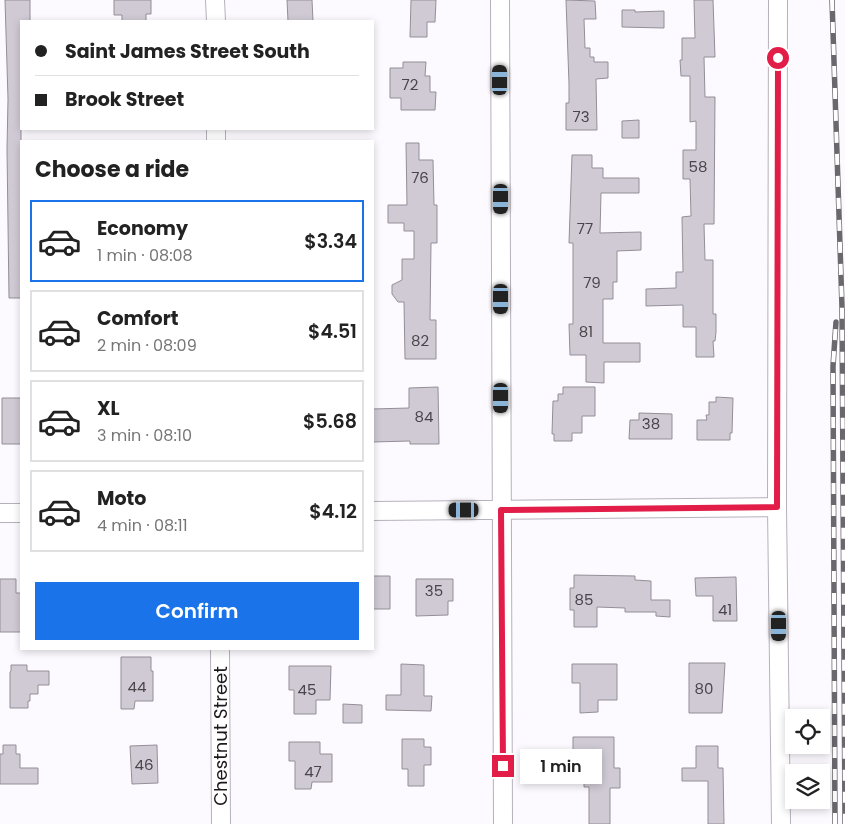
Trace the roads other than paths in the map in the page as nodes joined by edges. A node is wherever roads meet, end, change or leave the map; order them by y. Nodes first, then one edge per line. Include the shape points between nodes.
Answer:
1 (216, 0) edge
2 (500, 0) edge
3 (778, 0) edge
4 (216, 20) edge
5 (777, 507) junction
6 (501, 510) junction
7 (374, 511) edge
8 (0, 513) edge
9 (20, 513) edge
10 (220, 650) edge
11 (221, 824) edge
12 (503, 824) edge
13 (781, 824) edge

1 - 4 street
2 - 6 street
3 - 5 street
5 - 6 street
5 - 13 street
6 - 7 street
6 - 12 street
8 - 9 street
10 - 11 street, Chestnut Street

